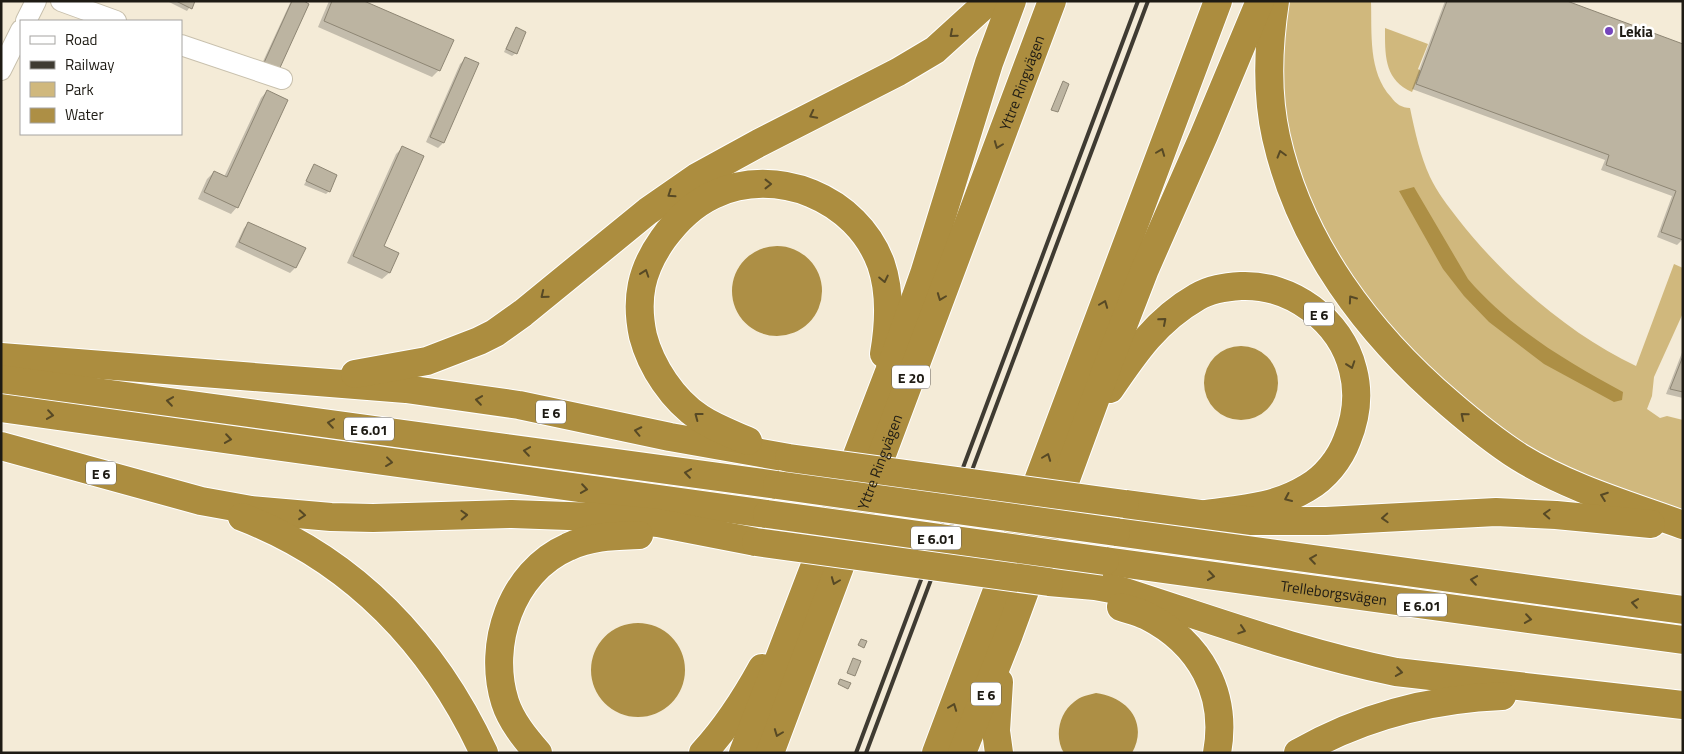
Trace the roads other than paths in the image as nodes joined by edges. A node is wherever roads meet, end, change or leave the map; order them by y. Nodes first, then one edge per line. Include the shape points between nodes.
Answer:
1 (36, 1) edge
2 (61, 1) edge
3 (989, 1) edge
4 (1012, 1) edge
5 (1052, 1) edge
6 (1218, 1) edge
7 (1260, 1) edge
8 (1275, 1) edge
9 (26, 20) edge
10 (113, 20) edge
11 (20, 32) edge
12 (182, 44) edge
13 (1, 70) edge
14 (282, 79) dead end
15 (1, 357) edge
16 (1, 379) edge
17 (311, 381) junction
18 (1, 408) edge
19 (1084, 431) junction
20 (862, 440) junction
21 (1, 446) edge
22 (789, 458) junction
23 (201, 501) junction
24 (1205, 514) junction
25 (1683, 526) edge
26 (716, 535) junction
27 (1094, 591) junction
28 (801, 599) junction
29 (1683, 610) edge
30 (1009, 634) junction
31 (1683, 640) edge
32 (1585, 694) junction
33 (1683, 705) edge
34 (484, 753) edge
35 (538, 753) edge
36 (703, 753) edge
37 (743, 753) edge
38 (770, 753) edge
39 (936, 753) edge
40 (962, 753) edge
41 (1000, 753) edge
42 (1217, 753) edge
43 (1298, 753) edge

1 - 9 street
2 - 10 street
3 -> 17 highway via 934,50 898,72 696,177 648,211 495,333 427,361
4 - 20 highway via 989,63 924,274
5 -> 38 highway, Yttre Ringvägen / E 20
39 -> 6 highway
7 - 19 highway via 1145,268
25 -> 8 highway via 1581,488 1520,458 1482,431 1432,388 1370,324 1310,234 1282,159 1275,135 1269,75 1270,31
11 - 13 street
12 - 14 street
15 - 17 highway, E 6
29 -> 16 highway, Trelleborgsvägen / E 6.01, bridge
22 -> 17 highway, E 6 via 519,405 406,389
18 -> 31 highway, Trelleborgsvägen / E 6.01, bridge
19 -> 24 highway, E 6 via 1124,367 1149,335 1197,296 1237,287 1272,289 1319,314 1338,337 1354,370 1356,413 1344,448 1329,470 1296,494 1266,506
19 - 30 highway, E 6
22 -> 20 highway via 699,418 673,392 652,361 642,329 640,290 653,254 684,214 726,190 776,184 810,191 844,211 875,252 886,286 888,330
20 - 28 highway
21 - 23 highway, E 6
22 - 24 highway, E 6, bridge
23 -> 26 highway via 251,510 331,517 512,514 596,517 658,523
23 - 34 highway, E 6 via 280,534 360,586 392,615 428,657 472,726
25 -> 24 highway via 1496,512 1285,522
26 - 27 highway, bridge
26 - 35 highway via 594,538 567,547 537,567 508,612 498,656 505,704 525,739
27 -> 32 highway via 1122,591 1282,644 1360,665 1433,677
27 - 42 highway via 1147,616 1186,643 1203,666 1215,693 1220,720
28 - 36 highway via 736,712
28 - 37 highway
30 - 40 highway, E 6
30 - 41 highway via 998,688 996,731
32 - 33 highway
32 - 43 highway via 1492,697 1408,708 1360,722

